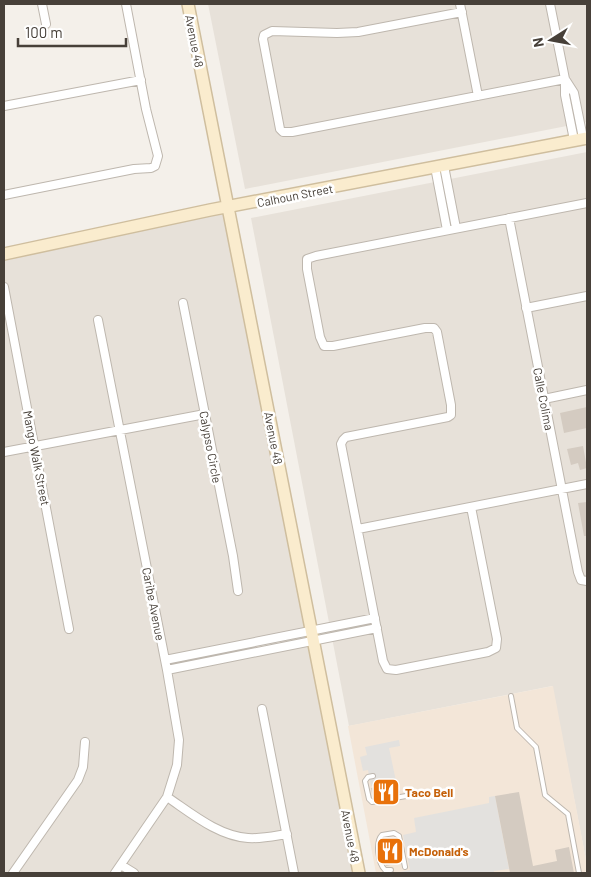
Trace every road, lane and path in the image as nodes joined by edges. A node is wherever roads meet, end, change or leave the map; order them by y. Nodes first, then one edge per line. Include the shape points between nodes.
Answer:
1 (42, 4) edge
2 (126, 4) edge
3 (188, 4) edge
4 (460, 4) edge
5 (550, 4) edge
6 (462, 12) junction
7 (46, 24) dead end
8 (565, 79) junction
9 (141, 80) junction
10 (478, 96) junction
11 (4, 106) edge
12 (582, 139) edge
13 (440, 167) junction
14 (4, 195) edge
15 (587, 203) edge
16 (228, 207) junction
17 (509, 218) junction
18 (456, 228) junction
19 (447, 230) junction
20 (4, 254) edge
21 (4, 287) edge
22 (587, 296) edge
23 (183, 303) dead end
24 (6, 308) edge
25 (526, 308) junction
26 (98, 320) dead end
27 (587, 390) edge
28 (544, 399) junction
29 (205, 414) junction
30 (120, 431) junction
31 (35, 446) junction
32 (4, 452) edge
33 (587, 484) edge
34 (562, 489) junction
35 (471, 507) junction
36 (358, 529) junction
37 (584, 580) edge
38 (238, 591) dead end
39 (375, 618) junction
40 (377, 628) junction
41 (69, 629) dead end
42 (312, 636) junction
43 (165, 660) junction
44 (167, 670) junction
45 (511, 696) dead end
46 (262, 709) dead end
47 (85, 742) dead end
48 (373, 776) dead end
49 (406, 796) dead end
50 (167, 797) junction
51 (287, 834) junction
52 (121, 865) junction
53 (405, 868) dead end
54 (391, 870) dead end
55 (13, 873) edge
56 (115, 873) edge
57 (134, 873) edge
58 (294, 873) edge
59 (359, 873) edge
60 (579, 873) edge

1 - 7 street
2 - 9 street
3 - 16 main road, Avenue 48
4 - 6 street
5 - 8 street
6 - 10 street
6 - 10 street via 358,32 272,31 263,39 283,132
8 - 10 street
8 - 12 street via 565,95
9 - 11 street
9 - 14 street via 158,156 155,166
12 - 13 main road, Calhoun Street
13 - 16 main road, Calhoun Street
13 - 18 street
13 - 19 street
15 - 17 street
16 - 20 main road, Calhoun Street
16 - 42 main road, Avenue 48
17 - 18 street
17 - 25 street, Calle Colima
18 - 19 street
19 - 36 street via 307,259 324,346 434,328 451,406 451,415 442,418 342,440
21 - 24 street, Mango Walk Street
22 - 25 street
23 - 29 street, Calypso Circle
24 - 31 street, Mango Walk Street
25 - 28 street, Calle Colima
26 - 30 street, Caribe Avenue
27 - 28 street
28 - 34 street, Calle Colima
29 - 30 street
29 - 38 street, Calypso Circle
30 - 31 street
30 - 43 street, Caribe Avenue
31 - 32 street
31 - 41 street, Mango Walk Street
33 - 34 street
34 - 35 street
34 - 37 street, Calle Colima via 578,572
35 - 36 street
35 - 40 street via 497,639 496,648 396,670 387,669
36 - 39 street
39 - 40 street
39 - 42 street
40 - 42 street
42 - 43 street
42 - 44 street
42 - 59 main road, Avenue 48
43 - 44 street, Caribe Avenue
44 - 50 street, Caribe Avenue via 179,740 177,765
45 - 60 lane via 517,728 536,746 545,795 568,814
46 - 51 street
47 - 55 street via 83,767 78,780
48 - 49 lane via 365,781 372,802
50 - 51 street via 215,828 234,836 249,838
50 - 52 street, Caribe Avenue
51 - 58 street
52 - 56 street, Caribe Avenue
52 - 57 street
53 - 54 lane via 399,836 393,832 382,835 377,843 382,866

